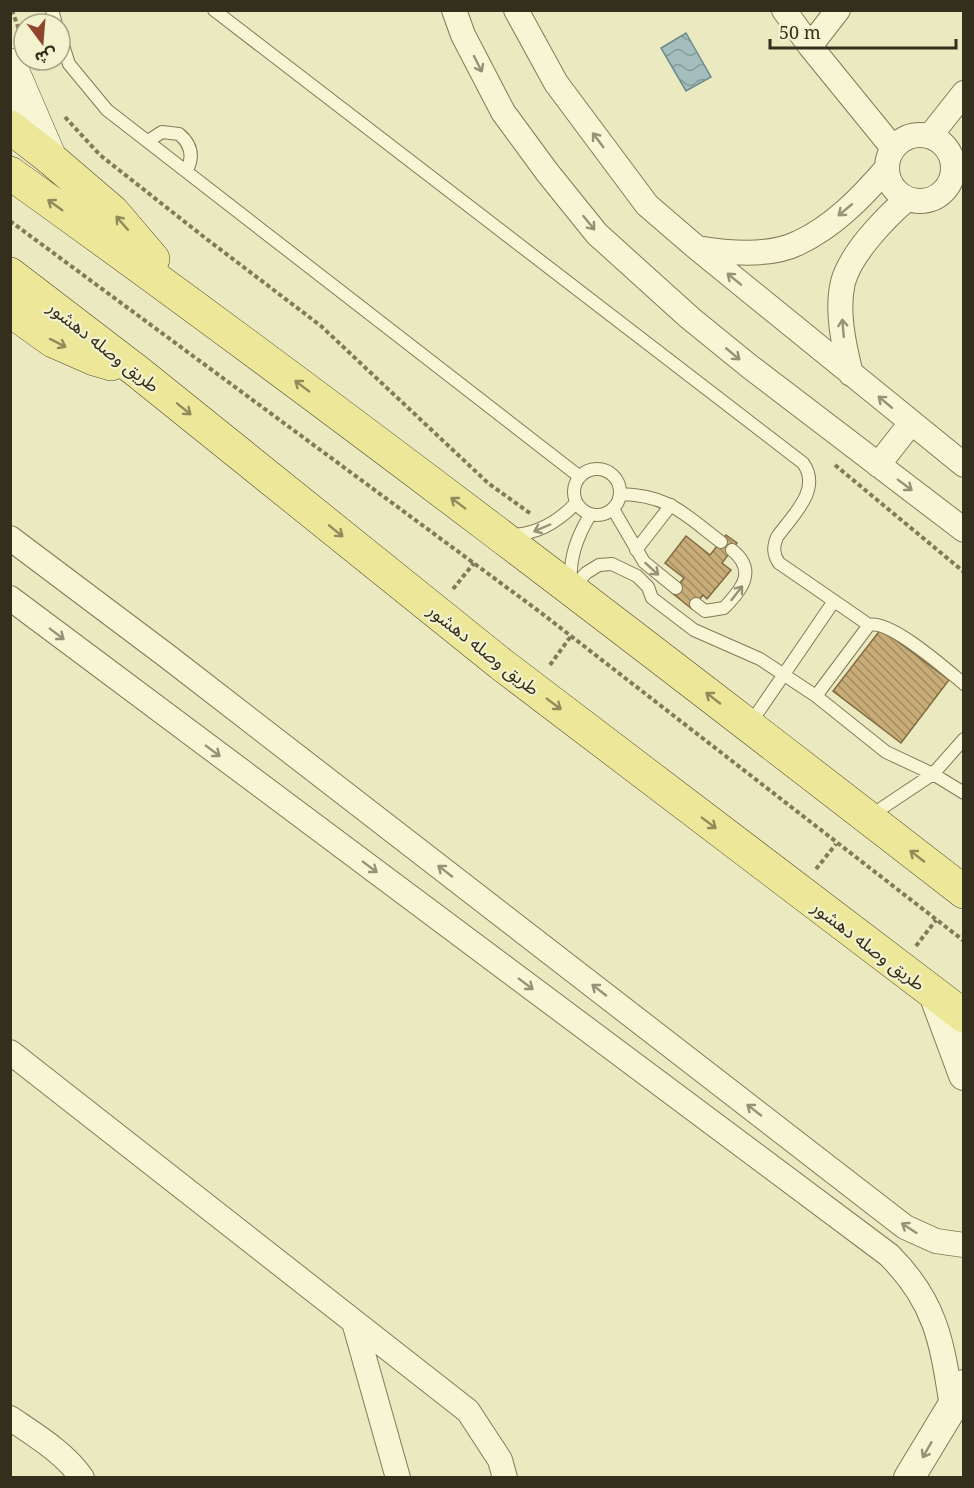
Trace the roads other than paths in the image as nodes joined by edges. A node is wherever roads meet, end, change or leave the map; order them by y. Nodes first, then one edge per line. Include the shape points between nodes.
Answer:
1 (214, 10) edge
2 (454, 10) edge
3 (516, 10) edge
4 (784, 10) edge
5 (838, 10) edge
6 (810, 46) junction
7 (10, 65) edge
8 (72, 68) edge
9 (963, 93) edge
10 (10, 127) edge
11 (930, 136) junction
12 (148, 141) junction
13 (50, 158) junction
14 (890, 158) junction
15 (187, 170) junction
16 (959, 170) edge
17 (10, 173) edge
18 (907, 199) junction
19 (697, 248) junction
20 (10, 274) edge
21 (10, 310) edge
22 (205, 312) junction
23 (138, 372) junction
24 (852, 374) junction
25 (911, 423) junction
26 (878, 465) junction
27 (963, 465) edge
28 (580, 477) junction
29 (620, 494) junction
30 (576, 503) junction
31 (671, 505) junction
32 (613, 509) junction
33 (590, 514) junction
34 (963, 530) edge
35 (500, 535) junction
36 (10, 538) edge
37 (721, 542) dead end
38 (636, 550) junction
39 (732, 550) dead end
40 (676, 588) dead end
41 (573, 590) junction
42 (10, 598) edge
43 (834, 601) junction
44 (696, 604) dead end
45 (869, 625) junction
46 (784, 675) junction
47 (963, 684) edge
48 (816, 696) junction
49 (749, 726) junction
50 (963, 739) edge
51 (933, 774) junction
52 (963, 793) edge
53 (868, 818) junction
54 (963, 892) edge
55 (934, 994) junction
56 (963, 1016) edge
57 (10, 1052) edge
58 (963, 1075) edge
59 (868, 1198) junction
60 (849, 1225) junction
61 (963, 1245) edge
62 (354, 1322) junction
63 (960, 1399) edge
64 (10, 1418) edge
65 (82, 1478) edge
66 (398, 1478) edge
67 (505, 1478) edge
68 (909, 1478) edge

1 - 43 lane via 802,463 810,486 777,537 774,552 779,563
2 -> 26 street via 503,112 597,234 690,318
19 -> 3 street via 647,205 634,188 556,83
4 - 6 street
5 - 6 street
6 - 14 street
7 - 13 main road
8 - 12 lane via 107,110
9 - 11 street
10 - 13 main road
11 - 14 street via 910,136
11 - 16 street via 947,146
12 - 15 lane
12 - 15 lane via 162,132 179,134 192,155
22 -> 13 main road via 112,213
14 - 18 street via 892,186
14 -> 19 street via 867,190 822,229 797,244 747,253
15 - 28 lane
16 - 18 street via 941,195 930,200
22 -> 17 main road
24 -> 18 street via 842,328 843,282 870,236
24 -> 19 street
20 - 23 main road, طريق وصله دهشور
21 -> 23 main road via 53,341
35 -> 22 main road
23 -> 55 main road, طريق وصله دهشور via 501,664
25 -> 24 street
25 - 26 street
25 - 27 street
26 -> 34 street
28 - 29 lane via 594,469 602,470 616,479
28 - 30 lane via 575,484
29 - 31 lane via 658,499
29 - 32 lane
30 - 33 lane
30 -> 35 lane via 547,526 532,532
31 - 37 lane
31 - 38 lane
32 - 33 lane
32 - 38 lane
33 - 41 lane via 574,546
35 - 41 main road
59 -> 36 street
38 -> 40 lane via 651,569
44 -> 39 lane via 705,610 724,608 742,589 745,567
41 - 46 lane via 592,568 612,564 643,580 652,598 694,630 746,651
49 -> 41 main road
42 -> 60 street
43 - 45 lane
43 - 46 lane
45 - 47 lane via 885,626
45 - 48 lane
46 - 48 lane
46 - 49 lane
48 - 51 lane via 886,752
49 - 53 main road
50 - 51 lane
51 - 52 lane
51 - 53 lane
54 -> 53 main road
55 - 56 main road, طريق وصله دهشور
55 - 58 street
57 - 62 street
59 - 60 street
61 -> 59 street via 920,1235
60 - 63 street via 889,1255 923,1297 932,1313
62 - 66 street
62 - 67 street via 468,1411 500,1460
63 -> 68 street
64 - 65 street via 75,1467

